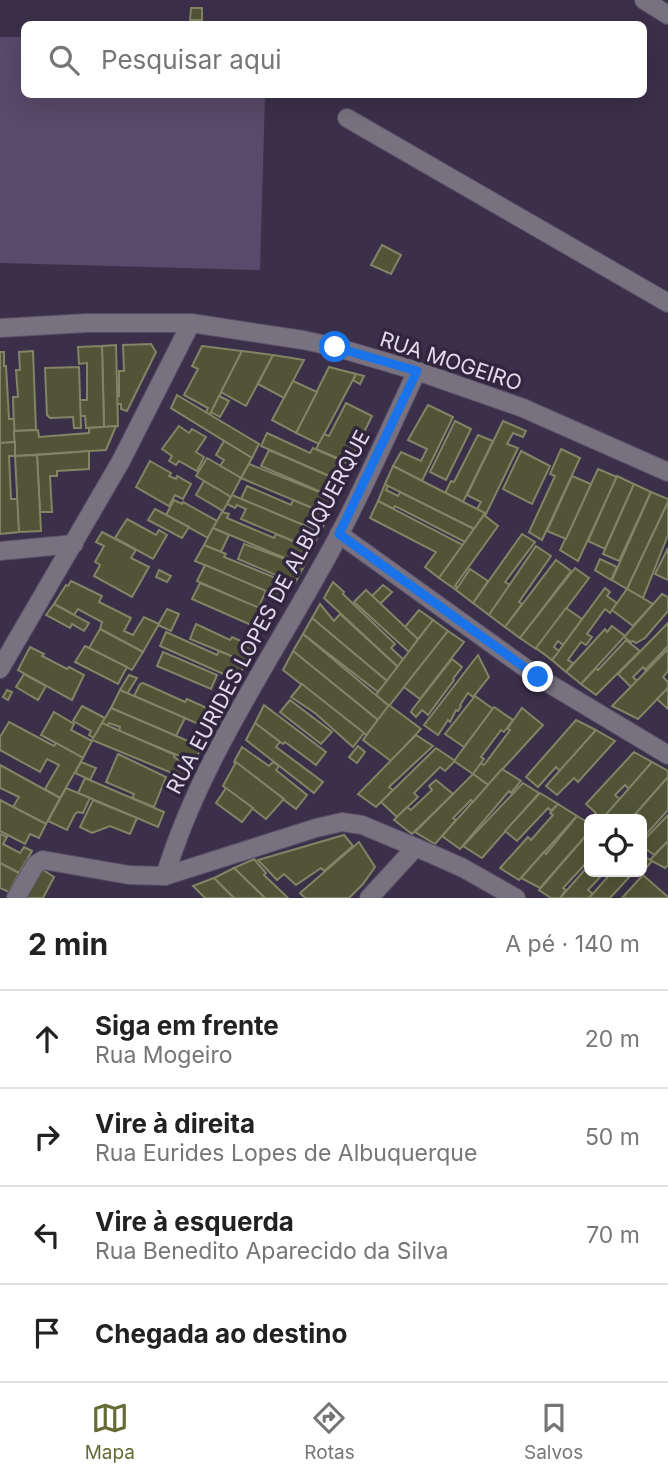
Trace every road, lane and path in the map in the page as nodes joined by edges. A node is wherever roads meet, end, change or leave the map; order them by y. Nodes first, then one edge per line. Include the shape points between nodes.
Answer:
1 (644, 0) edge
2 (668, 15) edge
3 (347, 118) dead end
4 (668, 303) edge
5 (191, 323) junction
6 (0, 328) edge
7 (417, 371) junction
8 (668, 472) edge
9 (339, 534) junction
10 (74, 544) junction
11 (0, 551) edge
12 (0, 669) edge
13 (668, 755) edge
14 (415, 848) junction
15 (165, 876) junction
16 (16, 898) edge
17 (369, 898) edge
18 (516, 898) edge

1 - 2 street
3 - 4 street
5 - 6 street, RUA MOGEIRO
5 - 7 street, RUA MOGEIRO via 313,342
5 - 10 street
7 - 8 street, RUA MOGEIRO via 523,408
7 - 9 street, RUA EURIDES LOPES DE ALBUQUERQUE
9 - 13 street via 538,677
9 - 15 street, RUA EURIDES LOPES DE ALBUQUERQUE via 226,736 179,832
10 - 11 street
10 - 12 street
14 - 15 street via 362,825 342,822
14 - 17 street
14 - 18 street via 463,867
15 - 16 street via 129,875 48,859 35,865

